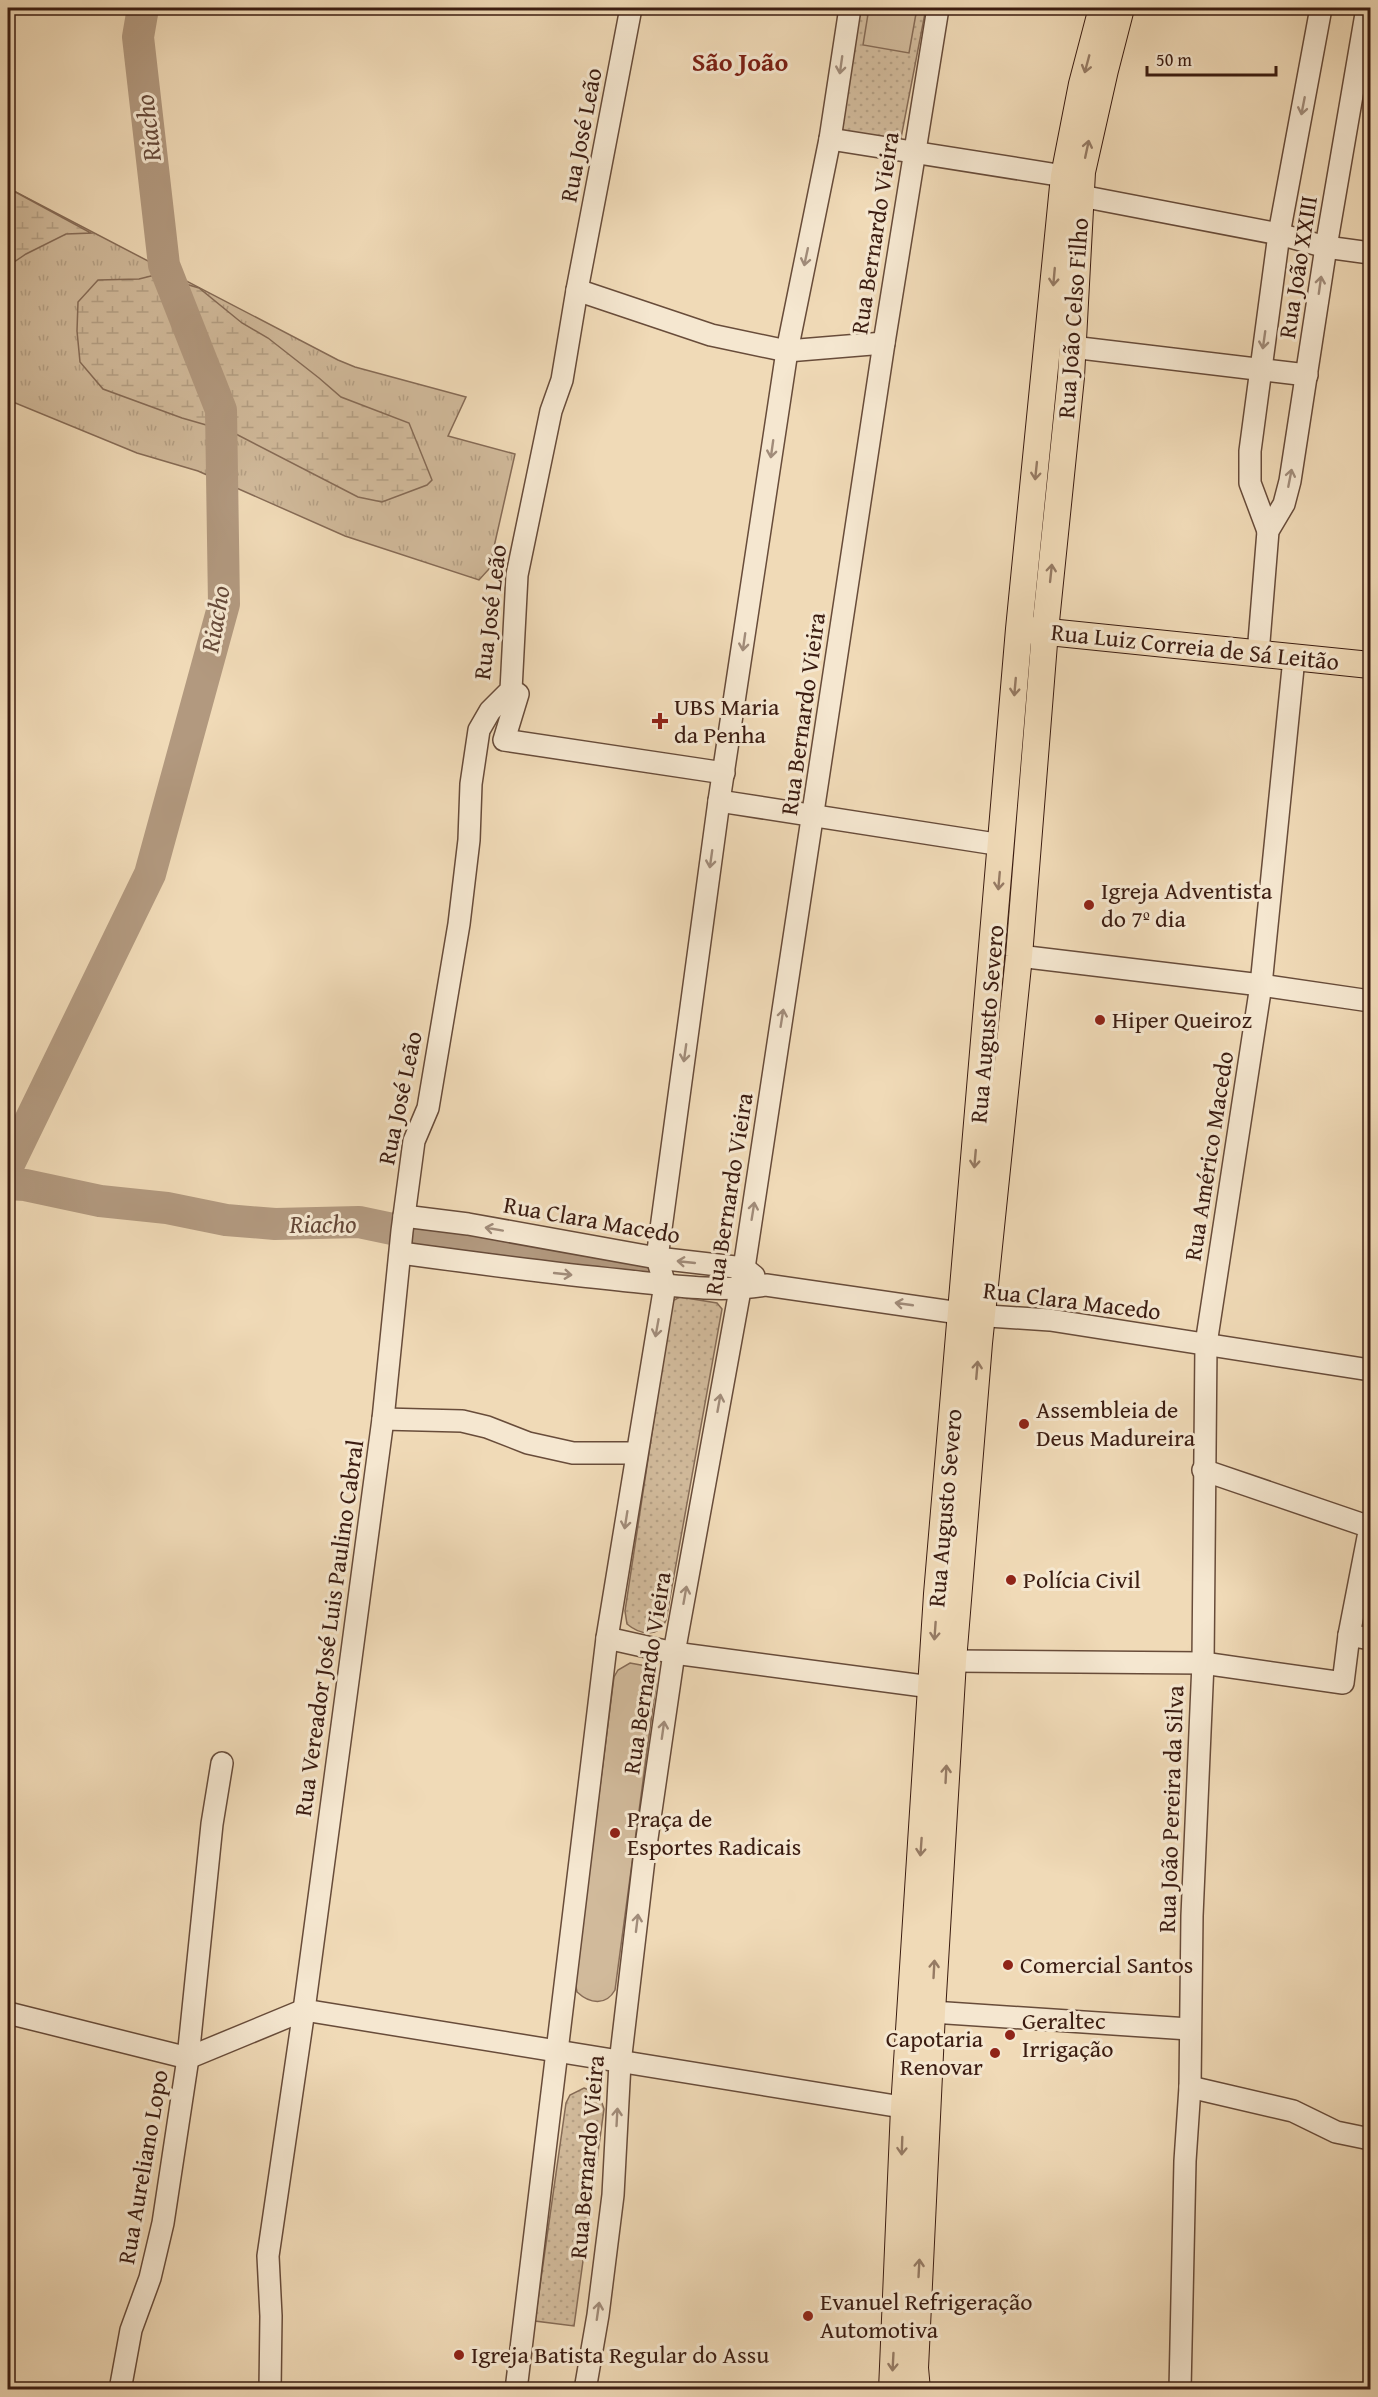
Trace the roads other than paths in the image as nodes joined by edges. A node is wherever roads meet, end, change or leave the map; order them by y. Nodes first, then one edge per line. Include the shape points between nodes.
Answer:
1 (631, 8) edge
2 (850, 8) edge
3 (938, 8) edge
4 (1102, 8) edge
5 (1121, 8) edge
6 (1321, 8) edge
7 (1367, 8) edge
8 (830, 139) junction
9 (913, 153) junction
10 (1064, 176) junction
11 (1081, 196) junction
12 (1279, 234) junction
13 (1326, 247) junction
14 (1371, 253) edge
15 (577, 290) junction
16 (884, 343) junction
17 (1072, 347) junction
18 (787, 351) junction
19 (1260, 370) junction
20 (1307, 375) junction
21 (1268, 531) junction
22 (1019, 629) junction
23 (1046, 631) junction
24 (1258, 654) junction
25 (1294, 658) junction
26 (1371, 665) edge
27 (511, 690) junction
28 (724, 773) junction
29 (719, 801) junction
30 (814, 815) junction
31 (1002, 845) junction
32 (1019, 956) junction
33 (1261, 985) junction
34 (1371, 1001) edge
35 (404, 1216) junction
36 (401, 1253) junction
37 (657, 1258) junction
38 (744, 1268) junction
39 (665, 1285) junction
40 (766, 1285) junction
41 (739, 1289) junction
42 (972, 1314) junction
43 (1207, 1341) junction
44 (1371, 1370) edge
45 (383, 1419) junction
46 (636, 1453) junction
47 (1203, 1470) junction
48 (948, 1595) junction
49 (1349, 1635) junction
50 (607, 1638) junction
51 (1371, 1639) edge
52 (674, 1653) junction
53 (953, 1661) junction
54 (1203, 1664) junction
55 (931, 1687) junction
56 (222, 1763) dead end
57 (304, 2010) junction
58 (932, 2012) junction
59 (8, 2013) edge
60 (1189, 2029) junction
61 (558, 2052) junction
62 (188, 2058) junction
63 (620, 2063) junction
64 (1190, 2087) junction
65 (915, 2110) junction
66 (1371, 2139) edge
67 (120, 2390) edge
68 (270, 2390) edge
69 (516, 2390) edge
70 (585, 2390) edge
71 (892, 2390) edge
72 (916, 2390) edge
73 (1180, 2390) edge

1 - 15 street, Rua José Leão
2 -> 8 street, Rua Bernardo Vieira
3 - 9 street, Rua Bernardo Vieira
4 -> 10 main road, Rua João Celso Filho
11 -> 5 main road, Rua João Celso Filho via 1082,172
6 -> 12 street, Rua João XXIII
7 - 13 street, Rua João XXIII
8 - 9 street
8 -> 18 street, Rua Bernardo Vieira
9 - 10 street
9 - 16 street, Rua Bernardo Vieira
10 -> 22 main road, Rua João Celso Filho
11 - 12 street
11 - 17 main road, Rua João Celso Filho
12 - 13 street
12 -> 19 street, Rua João XXIII
13 - 14 street
20 -> 13 street, Rua João XXIII
15 - 18 street via 711,335
15 - 27 street, Rua José Leão via 562,380 551,411 517,575
16 - 18 street
16 - 30 street, Rua Bernardo Vieira
17 - 19 street
23 -> 17 main road, Rua João Celso Filho
18 -> 28 street, Rua Bernardo Vieira
19 - 20 street
19 - 21 street, Rua João XXIII via 1250,483
21 -> 20 street, Rua João XXIII via 1284,504 1290,481
21 - 24 street, Rua João XXIII
22 - 23 main road, Rua Luiz Correia de Sá Leitão
22 -> 31 main road, Rua Augusto Severo
23 - 24 main road, Rua Luiz Correia de Sá Leitão
23 - 32 main road, Rua Augusto Severo
24 - 25 main road, Rua Luiz Correia de Sá Leitão
25 - 26 main road, Rua Luiz Correia de Sá Leitão
25 - 33 street, Rua Américo Macedo
27 - 28 street via 518,694 504,740
27 - 35 street, Rua José Leão via 490,711 479,730 459,924 428,1108 414,1142
28 - 29 street, Rua Bernardo Vieira
29 - 30 street
29 -> 37 street, Rua Bernardo Vieira
30 - 31 street
38 -> 30 street, Rua Bernardo Vieira
31 -> 42 main road, Rua Augusto Severo
32 - 33 street
32 - 42 main road, Rua Augusto Severo
33 - 34 street
33 - 43 street, Rua Américo Macedo
35 - 36 street, Rua José Leão
37 -> 35 street, Rua Clara Macedo
36 -> 39 street, Rua Clara Macedo
36 - 45 street, Rua Vereador José Luis Paulino Cabral
38 -> 37 street, Rua Clara Macedo
37 - 39 street, Rua Bernardo Vieira
38 - 40 street, Rua Clara Macedo
38 - 41 street, Rua Bernardo Vieira
39 - 41 street, Rua Clara Macedo
39 -> 46 street, Rua Bernardo Vieira
40 - 41 street, Rua Clara Macedo
42 -> 40 street, Rua Clara Macedo
52 -> 41 street, Rua Bernardo Vieira
42 - 43 street, Rua Clara Macedo
42 - 48 main road, Rua Augusto Severo
43 - 44 street, Rua Clara Macedo
43 - 47 street, Rua João Pereira da Silva
45 - 46 street via 462,1421 573,1453
45 - 57 street, Rua Vereador José Luis Paulino Cabral
46 -> 50 street, Rua Bernardo Vieira
47 - 49 street via 1370,1527
47 - 54 street, Rua João Pereira da Silva
48 - 53 main road, Rua Augusto Severo
48 -> 55 main road, Rua Augusto Severo
49 - 51 street
49 - 54 street via 1343,1683
50 - 52 street
50 - 61 street, Rua Bernardo Vieira
52 - 55 street
63 -> 52 street, Rua Bernardo Vieira
53 - 54 street
58 -> 53 main road, Rua Augusto Severo
54 - 60 street, Rua João Pereira da Silva
55 -> 65 main road, Rua Augusto Severo
56 - 62 street
57 - 61 street
57 - 62 street
57 - 68 street, Rua Vereador José Luis Paulino Cabral via 268,2256
58 - 60 street
58 - 65 main road, Rua Augusto Severo
59 - 62 street
60 - 64 street, Rua João Pereira da Silva
61 - 63 street
61 - 69 street, Rua Bernardo Vieira
62 - 67 street, Rua Aureliano Lopo via 163,2223 150,2278 130,2330
63 - 65 street
70 -> 63 street, Rua Bernardo Vieira via 613,2195
64 - 66 street via 1293,2111 1336,2132
64 - 73 street, Rua João Pereira da Silva
65 -> 71 main road, Rua Augusto Severo
72 -> 65 main road, Rua Augusto Severo

